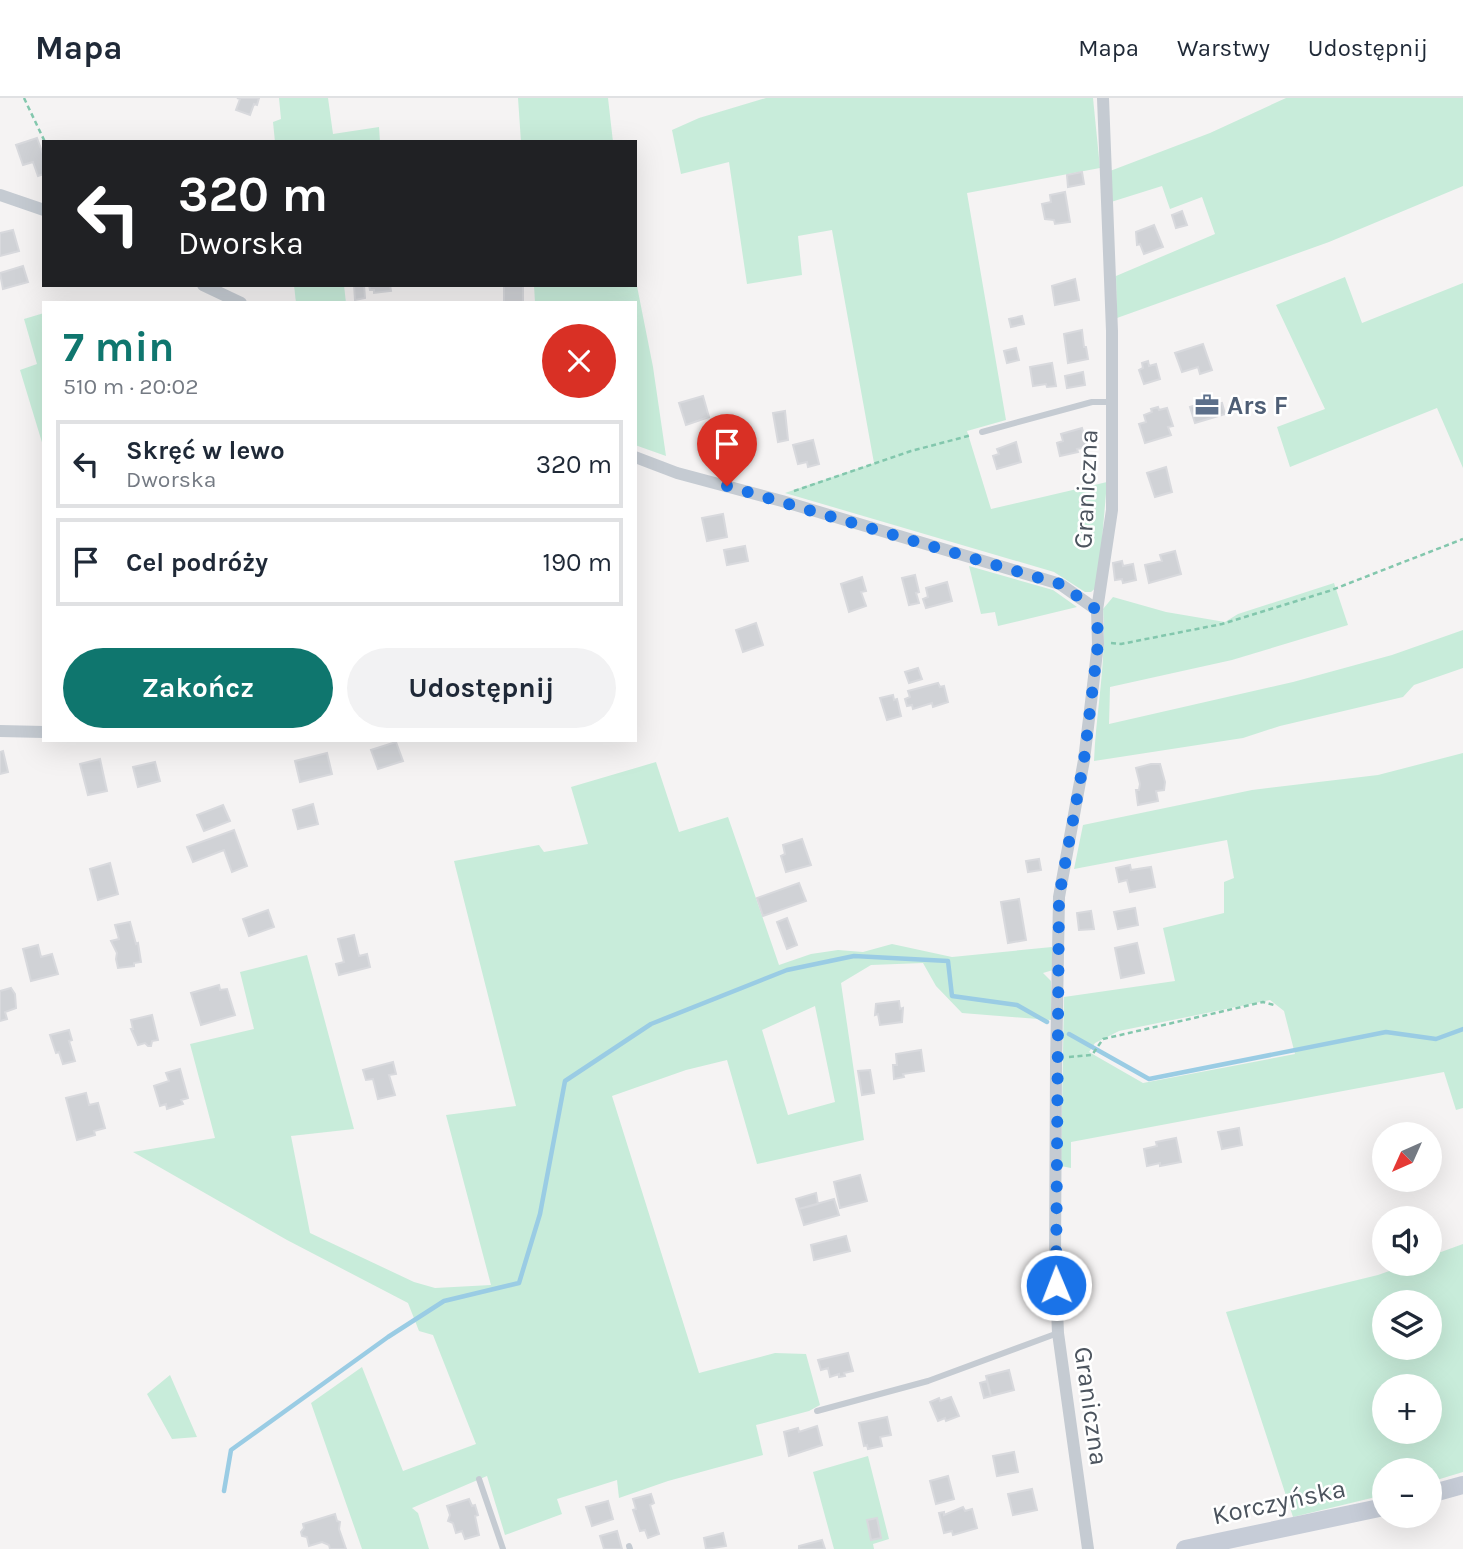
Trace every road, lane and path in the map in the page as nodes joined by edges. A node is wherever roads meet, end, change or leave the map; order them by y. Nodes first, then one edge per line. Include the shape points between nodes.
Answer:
1 (24, 98) edge
2 (1103, 98) edge
3 (44, 140) edge
4 (0, 195) edge
5 (42, 209) edge
6 (207, 287) edge
7 (238, 301) edge
8 (1114, 402) junction
9 (982, 432) joint
10 (637, 458) edge
11 (782, 501) junction
12 (1463, 539) edge
13 (1097, 610) junction
14 (1098, 640) junction
15 (0, 731) edge
16 (42, 732) edge
17 (1274, 1005) dead end
18 (1057, 1059) junction
19 (1058, 1333) junction
20 (817, 1411) dead end
21 (479, 1479) dead end
22 (1463, 1485) edge
23 (1442, 1491) edge
24 (1372, 1510) edge
25 (503, 1549) edge
26 (1088, 1549) edge
27 (1185, 1549) edge

1 - 3 path
2 - 8 street, Graniczna
4 - 5 street
6 - 7 street
8 - 9 lane via 1092,402
8 - 13 street, Graniczna via 1112,510
9 - 11 path via 789,492
10 - 11 street
11 - 13 street via 1060,584
12 - 14 path via 1329,591 1222,624 1121,644
13 - 14 street, Graniczna
14 - 18 street, Graniczna via 1084,760 1059,897
15 - 16 street
17 - 18 path via 1263,1002 1103,1039 1092,1055
18 - 19 street, Graniczna
19 - 20 lane via 928,1381
19 - 26 street, Graniczna
21 - 25 lane
22 - 23 main road
24 - 27 main road, Korczyńska

